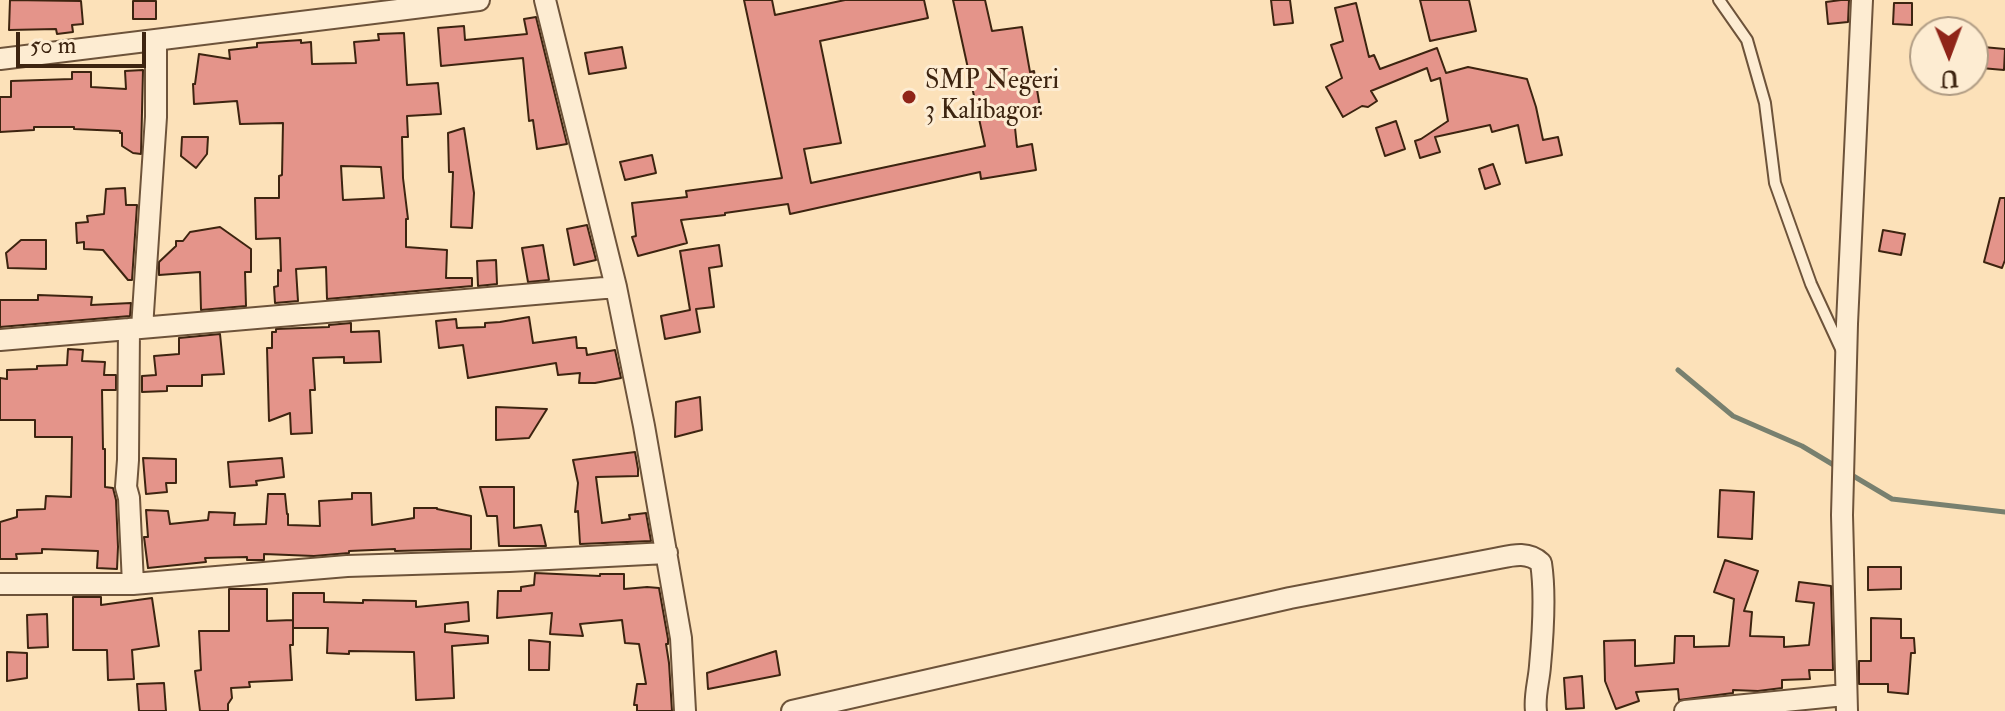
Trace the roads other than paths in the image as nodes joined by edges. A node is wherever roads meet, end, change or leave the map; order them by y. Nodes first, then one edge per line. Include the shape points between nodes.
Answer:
1 (479, 0) edge
2 (545, 0) edge
3 (1719, 0) edge
4 (1862, 0) edge
5 (156, 41) junction
6 (0, 59) edge
7 (616, 287) junction
8 (136, 328) junction
9 (0, 340) edge
10 (1847, 360) junction
11 (667, 553) junction
12 (0, 584) edge
13 (133, 584) junction
14 (1846, 703) edge
15 (685, 711) edge
16 (792, 711) edge
17 (1536, 711) edge
18 (1685, 711) edge

1 - 5 street
2 - 7 street
3 - 10 lane via 1747,40 1765,103 1778,194 1811,284
4 - 10 street
5 - 6 street
5 - 8 street via 156,131
7 - 8 street
7 - 11 street
8 - 9 street
8 - 13 street via 126,487
10 - 14 street via 1842,515
11 - 13 street via 347,566
11 - 15 street via 681,638
12 - 13 street
14 - 18 street
16 - 17 street via 1290,598 1526,554 1541,563 1544,581

